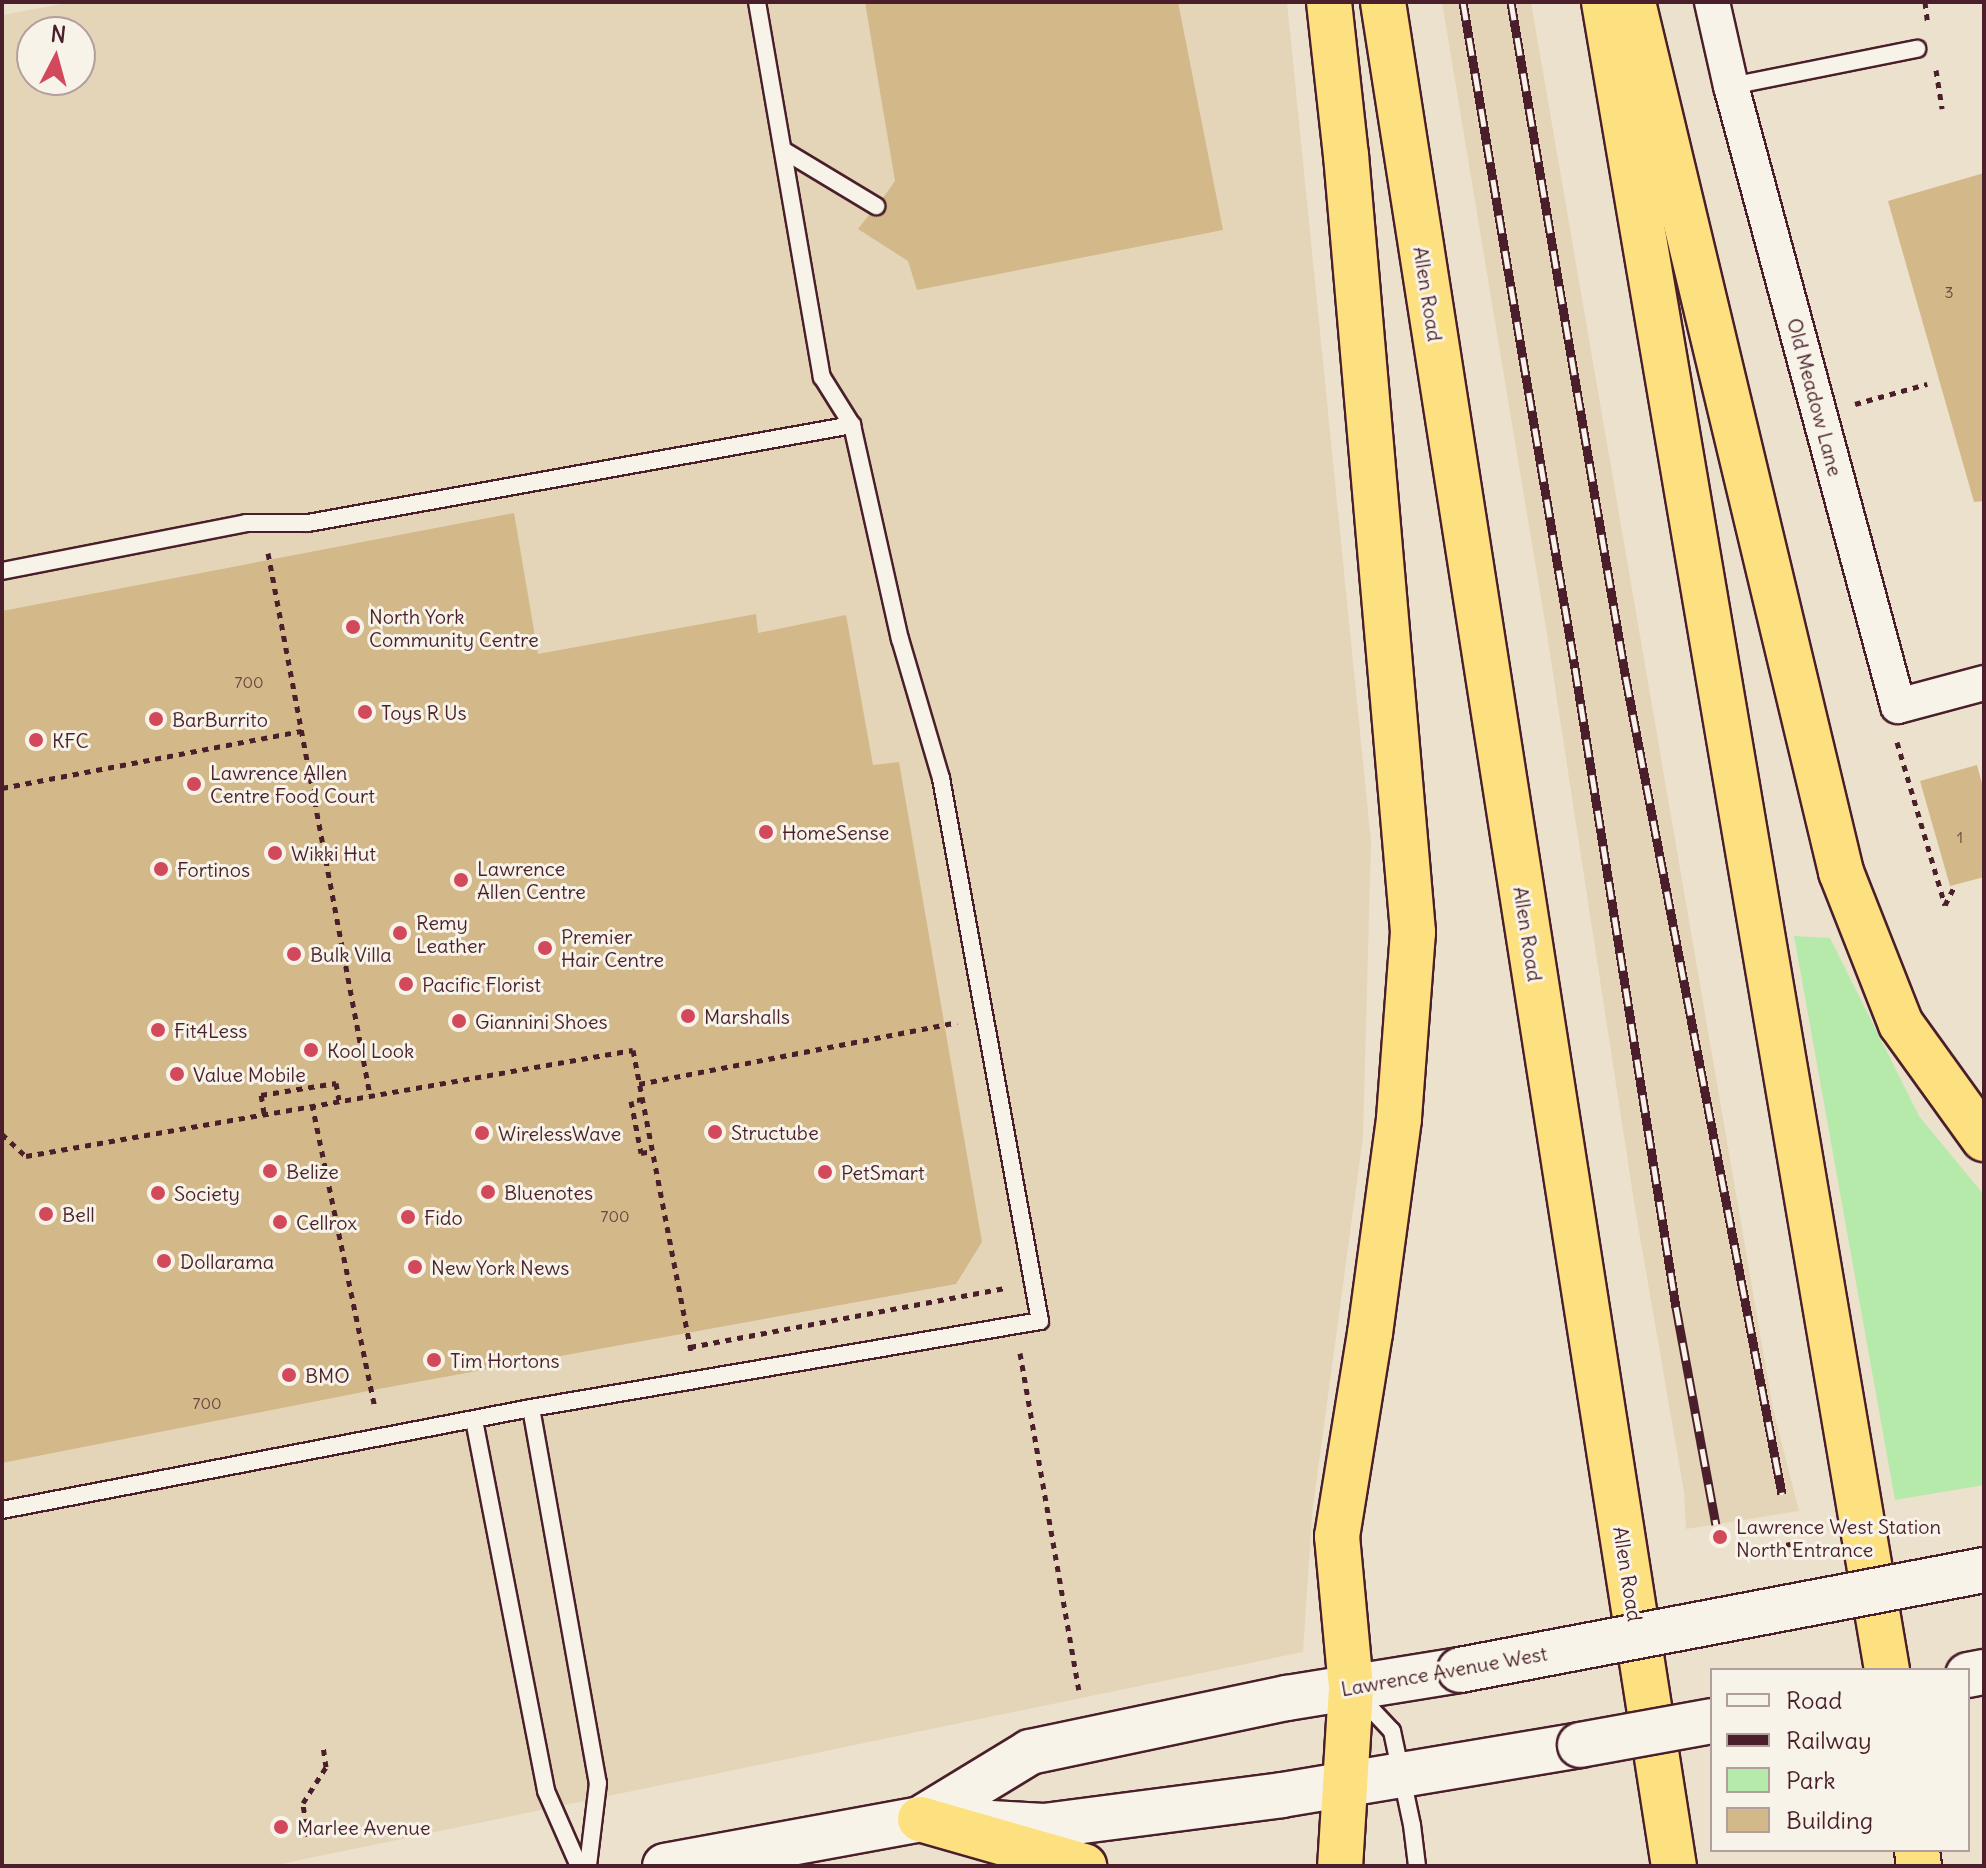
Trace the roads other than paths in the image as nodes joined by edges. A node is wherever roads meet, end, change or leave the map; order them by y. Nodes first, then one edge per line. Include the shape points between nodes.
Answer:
1 (757, 2) edge
2 (1329, 2) edge
3 (1383, 2) edge
4 (1604, 2) edge
5 (1633, 2) edge
6 (1712, 2) edge
7 (1917, 49) dead end
8 (1731, 86) junction
9 (783, 150) junction
10 (876, 206) dead end
11 (852, 425) junction
12 (2, 571) edge
13 (1984, 683) edge
14 (1984, 1139) edge
15 (531, 1408) junction
16 (474, 1420) junction
17 (2, 1510) edge
18 (1984, 1570) edge
19 (1887, 1668) edge
20 (1351, 1688) junction
21 (1710, 1721) edge
22 (1401, 1774) junction
23 (1347, 1784) junction
24 (920, 1819) junction
25 (579, 1866) edge
26 (588, 1866) edge
27 (665, 1866) edge
28 (1084, 1866) edge
29 (1340, 1866) edge
30 (1417, 1866) edge
31 (1674, 1866) edge

1 - 9 lane
2 - 20 highway via 1413,932 1399,1119 1337,1536
3 - 31 highway, Allen Road
4 - 19 highway
5 - 14 highway via 1841,872 1901,1024
6 - 8 street, Old Meadow Lane
7 - 8 lane
8 - 13 street, Old Meadow Lane via 1898,706
9 - 10 lane
9 - 11 lane via 822,377
11 - 12 lane via 297,525 246,523
11 - 15 lane via 900,639 941,778 1040,1321
15 - 16 lane
15 - 26 lane via 598,1783
16 - 17 lane
16 - 25 lane via 546,1791
18 - 20 main road, Lawrence Avenue West, bridge
20 - 22 lane via 1392,1731
20 - 23 highway
20 - 24 main road, Lawrence Avenue West via 1030,1752
21 - 22 main road, Lawrence Avenue West, bridge
22 - 23 main road, Lawrence Avenue West
22 - 30 lane
23 - 24 main road, Lawrence Avenue West via 1044,1826
23 - 29 highway
24 - 27 main road, Lawrence Avenue West
24 - 28 highway

